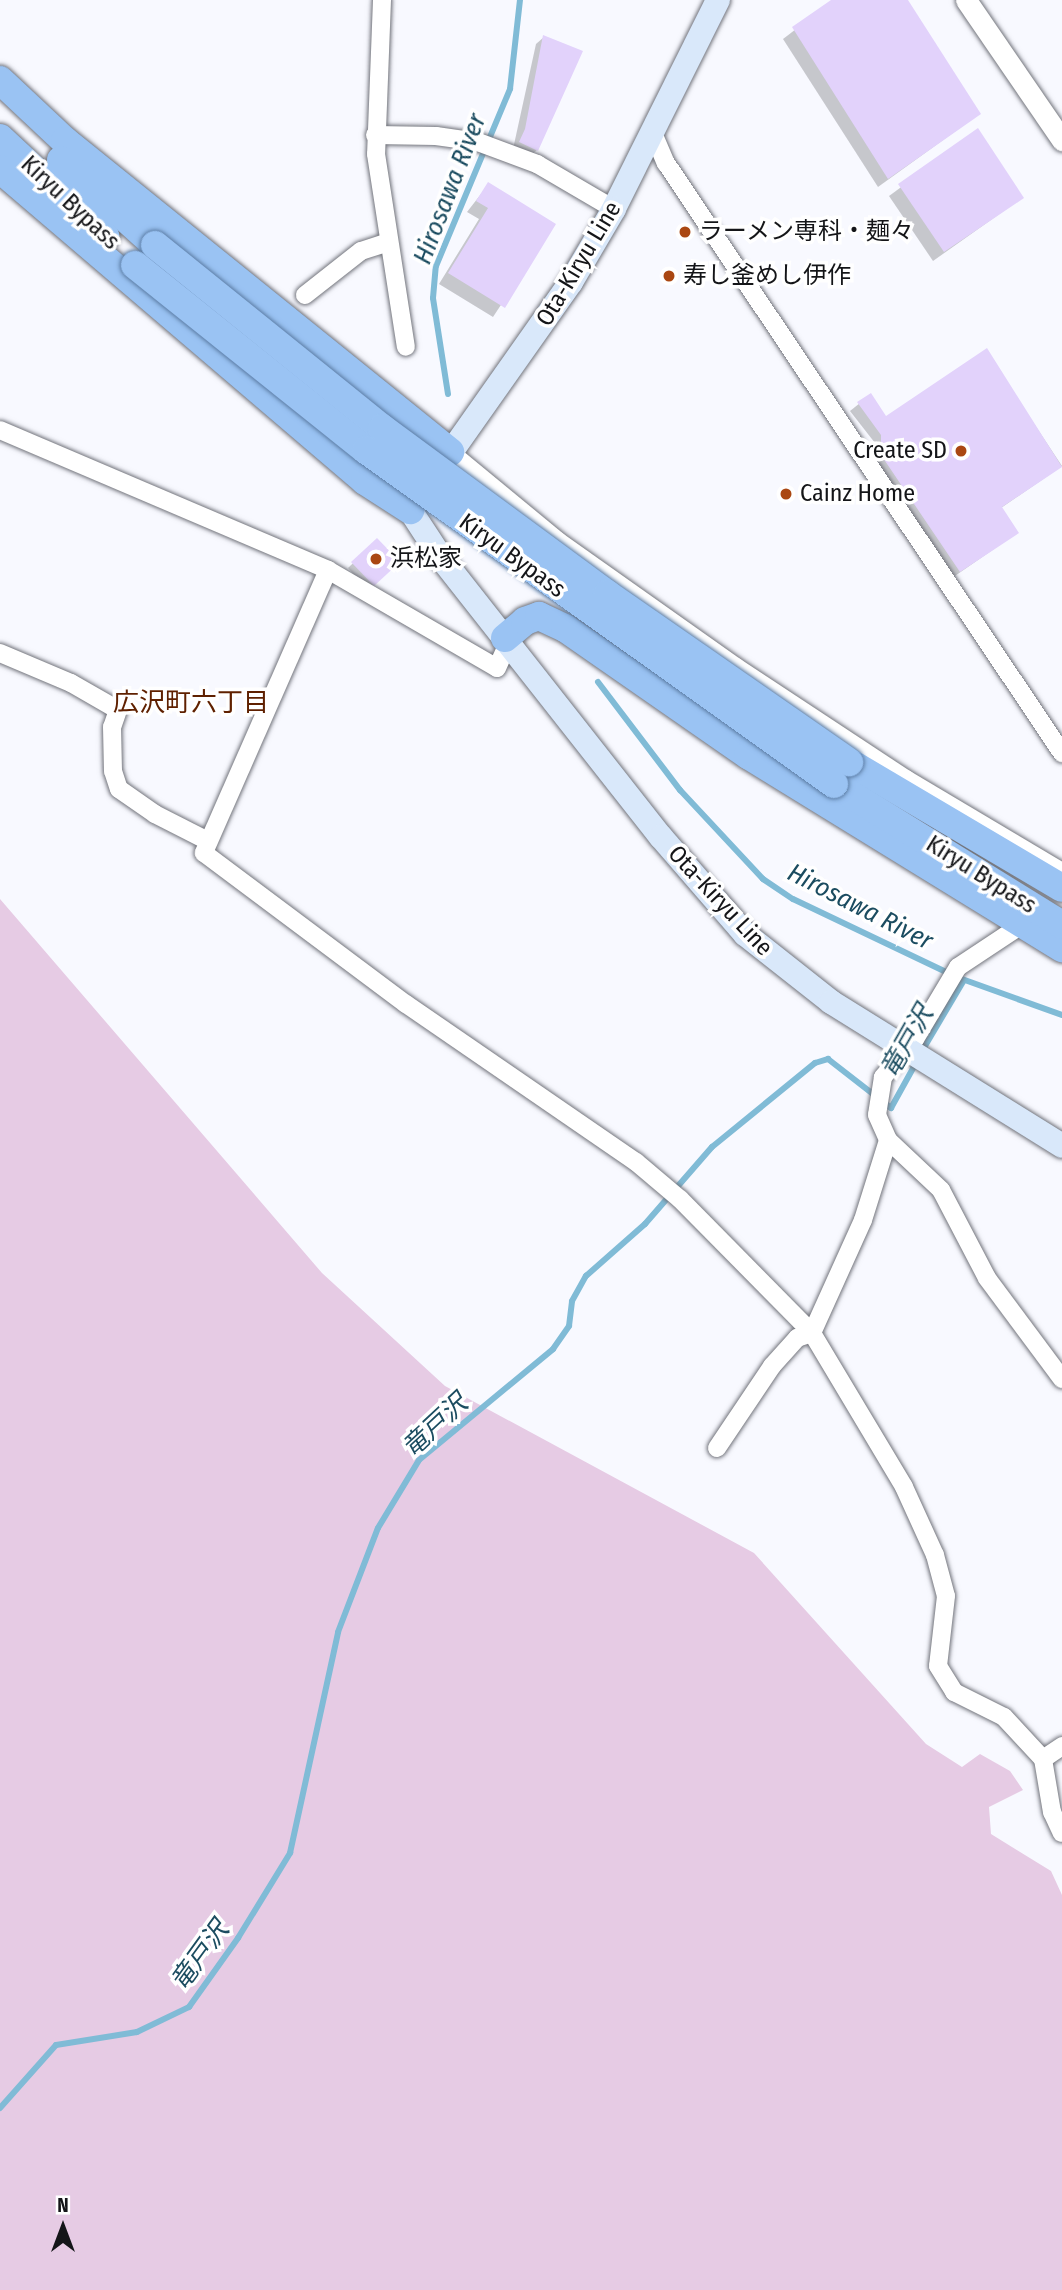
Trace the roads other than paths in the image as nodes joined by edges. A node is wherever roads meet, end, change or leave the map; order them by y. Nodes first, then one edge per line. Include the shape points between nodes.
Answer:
1 (382, 0) edge
2 (718, 0) edge
3 (966, 0) edge
4 (0, 80) edge
5 (0, 104) edge
6 (653, 133) junction
7 (375, 135) junction
8 (0, 138) edge
9 (1062, 140) edge
10 (0, 169) edge
11 (614, 209) junction
12 (388, 242) junction
13 (145, 255) junction
14 (304, 295) dead end
15 (406, 346) dead end
16 (0, 430) edge
17 (450, 452) junction
18 (410, 510) junction
19 (328, 570) junction
20 (505, 638) junction
21 (0, 653) edge
22 (1062, 753) edge
23 (842, 773) junction
24 (206, 840) junction
25 (1062, 872) edge
26 (1062, 888) edge
27 (1027, 921) junction
28 (1062, 925) edge
29 (1062, 948) edge
30 (904, 1048) junction
31 (888, 1140) junction
32 (1062, 1146) edge
33 (812, 1333) junction
34 (1062, 1379) edge
35 (717, 1448) dead end
36 (1062, 1746) edge
37 (1043, 1759) junction
38 (1062, 1833) edge

1 - 7 street
2 - 6 main road, Ota-Kiryu Line
3 - 9 street
4 - 17 highway via 65,141
5 - 13 highway, Kiryu Bypass
6 - 11 main road, Ota-Kiryu Line
6 - 22 street via 666,163
7 - 11 street via 478,142 537,164
7 - 12 street
8 - 13 highway, Kiryu Bypass
10 - 18 highway via 365,481
11 - 17 main road, Ota-Kiryu Line via 523,354
12 - 14 street via 361,251 328,272
12 - 15 street
13 - 23 highway, Kiryu Bypass, bridge via 366,450
16 - 19 street
17 - 18 main road, Ota-Kiryu Line
17 - 25 street via 558,541 736,667 906,779
18 - 20 main road, Ota-Kiryu Line
19 - 20 street via 497,668 506,648
19 - 24 street
20 - 27 highway via 539,616 565,628 748,755
20 - 30 main road, Ota-Kiryu Line via 708,896 745,934 831,1002
21 - 24 street via 71,683 118,710 113,727 113,771 119,789
23 - 26 highway, Kiryu Bypass
23 - 28 highway, Kiryu Bypass
24 - 33 street via 204,853 211,860 406,1004 636,1162 680,1199
27 - 29 highway
27 - 30 street via 954,973
30 - 31 street via 883,1077 877,1102 877,1115
30 - 32 main road, Ota-Kiryu Line
31 - 33 street via 853,1245
31 - 34 street via 941,1190 987,1278
33 - 35 street via 797,1338 772,1366
33 - 37 street via 904,1487 935,1555 946,1595 938,1666 954,1692 1004,1717
36 - 37 street
37 - 38 street via 1052,1812

